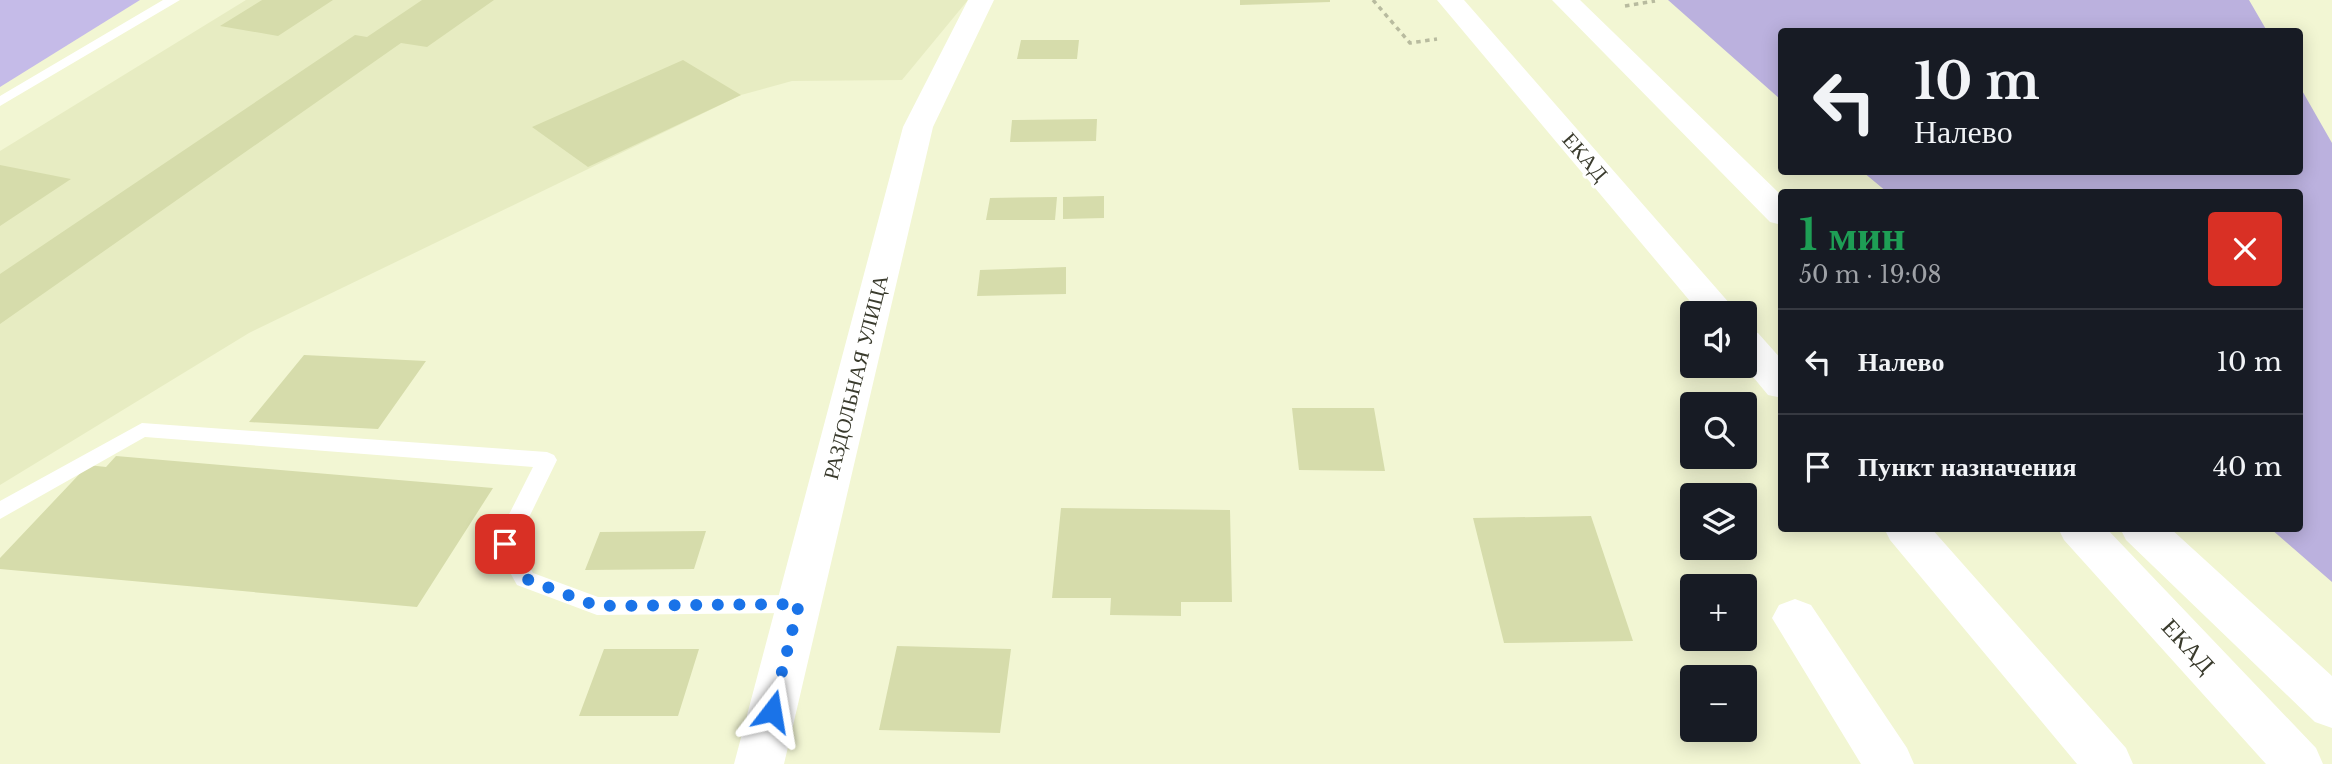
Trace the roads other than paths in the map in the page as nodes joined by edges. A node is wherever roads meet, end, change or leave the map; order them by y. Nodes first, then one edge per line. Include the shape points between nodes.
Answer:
1 (173, 0) edge
2 (981, 0) edge
3 (1450, 0) edge
4 (1565, 0) edge
5 (0, 88) edge
6 (20, 90) junction
7 (0, 102) edge
8 (1778, 211) edge
9 (1710, 301) edge
10 (1757, 356) edge
11 (1778, 380) edge
12 (0, 511) edge
13 (1908, 532) edge
14 (2082, 532) edge
15 (2145, 532) edge
16 (799, 604) junction
17 (1794, 618) dead end
18 (2332, 707) edge
19 (759, 764) edge
20 (1889, 764) edge
21 (2108, 764) edge
22 (2298, 764) edge

1 - 6 lane
2 - 16 main road, РАЗДОЛЬНАЯ УЛИЦА via 918,127
3 - 9 main road, ЕКАД
4 - 8 main road
5 - 6 lane
6 - 7 lane
10 - 11 main road
12 - 16 lane via 142,430 547,460 505,544 526,579 597,606
13 - 21 main road
14 - 22 main road, ЕКАД
15 - 18 main road
16 - 19 main road, РАЗДОЛЬНАЯ УЛИЦА
17 - 20 main road

